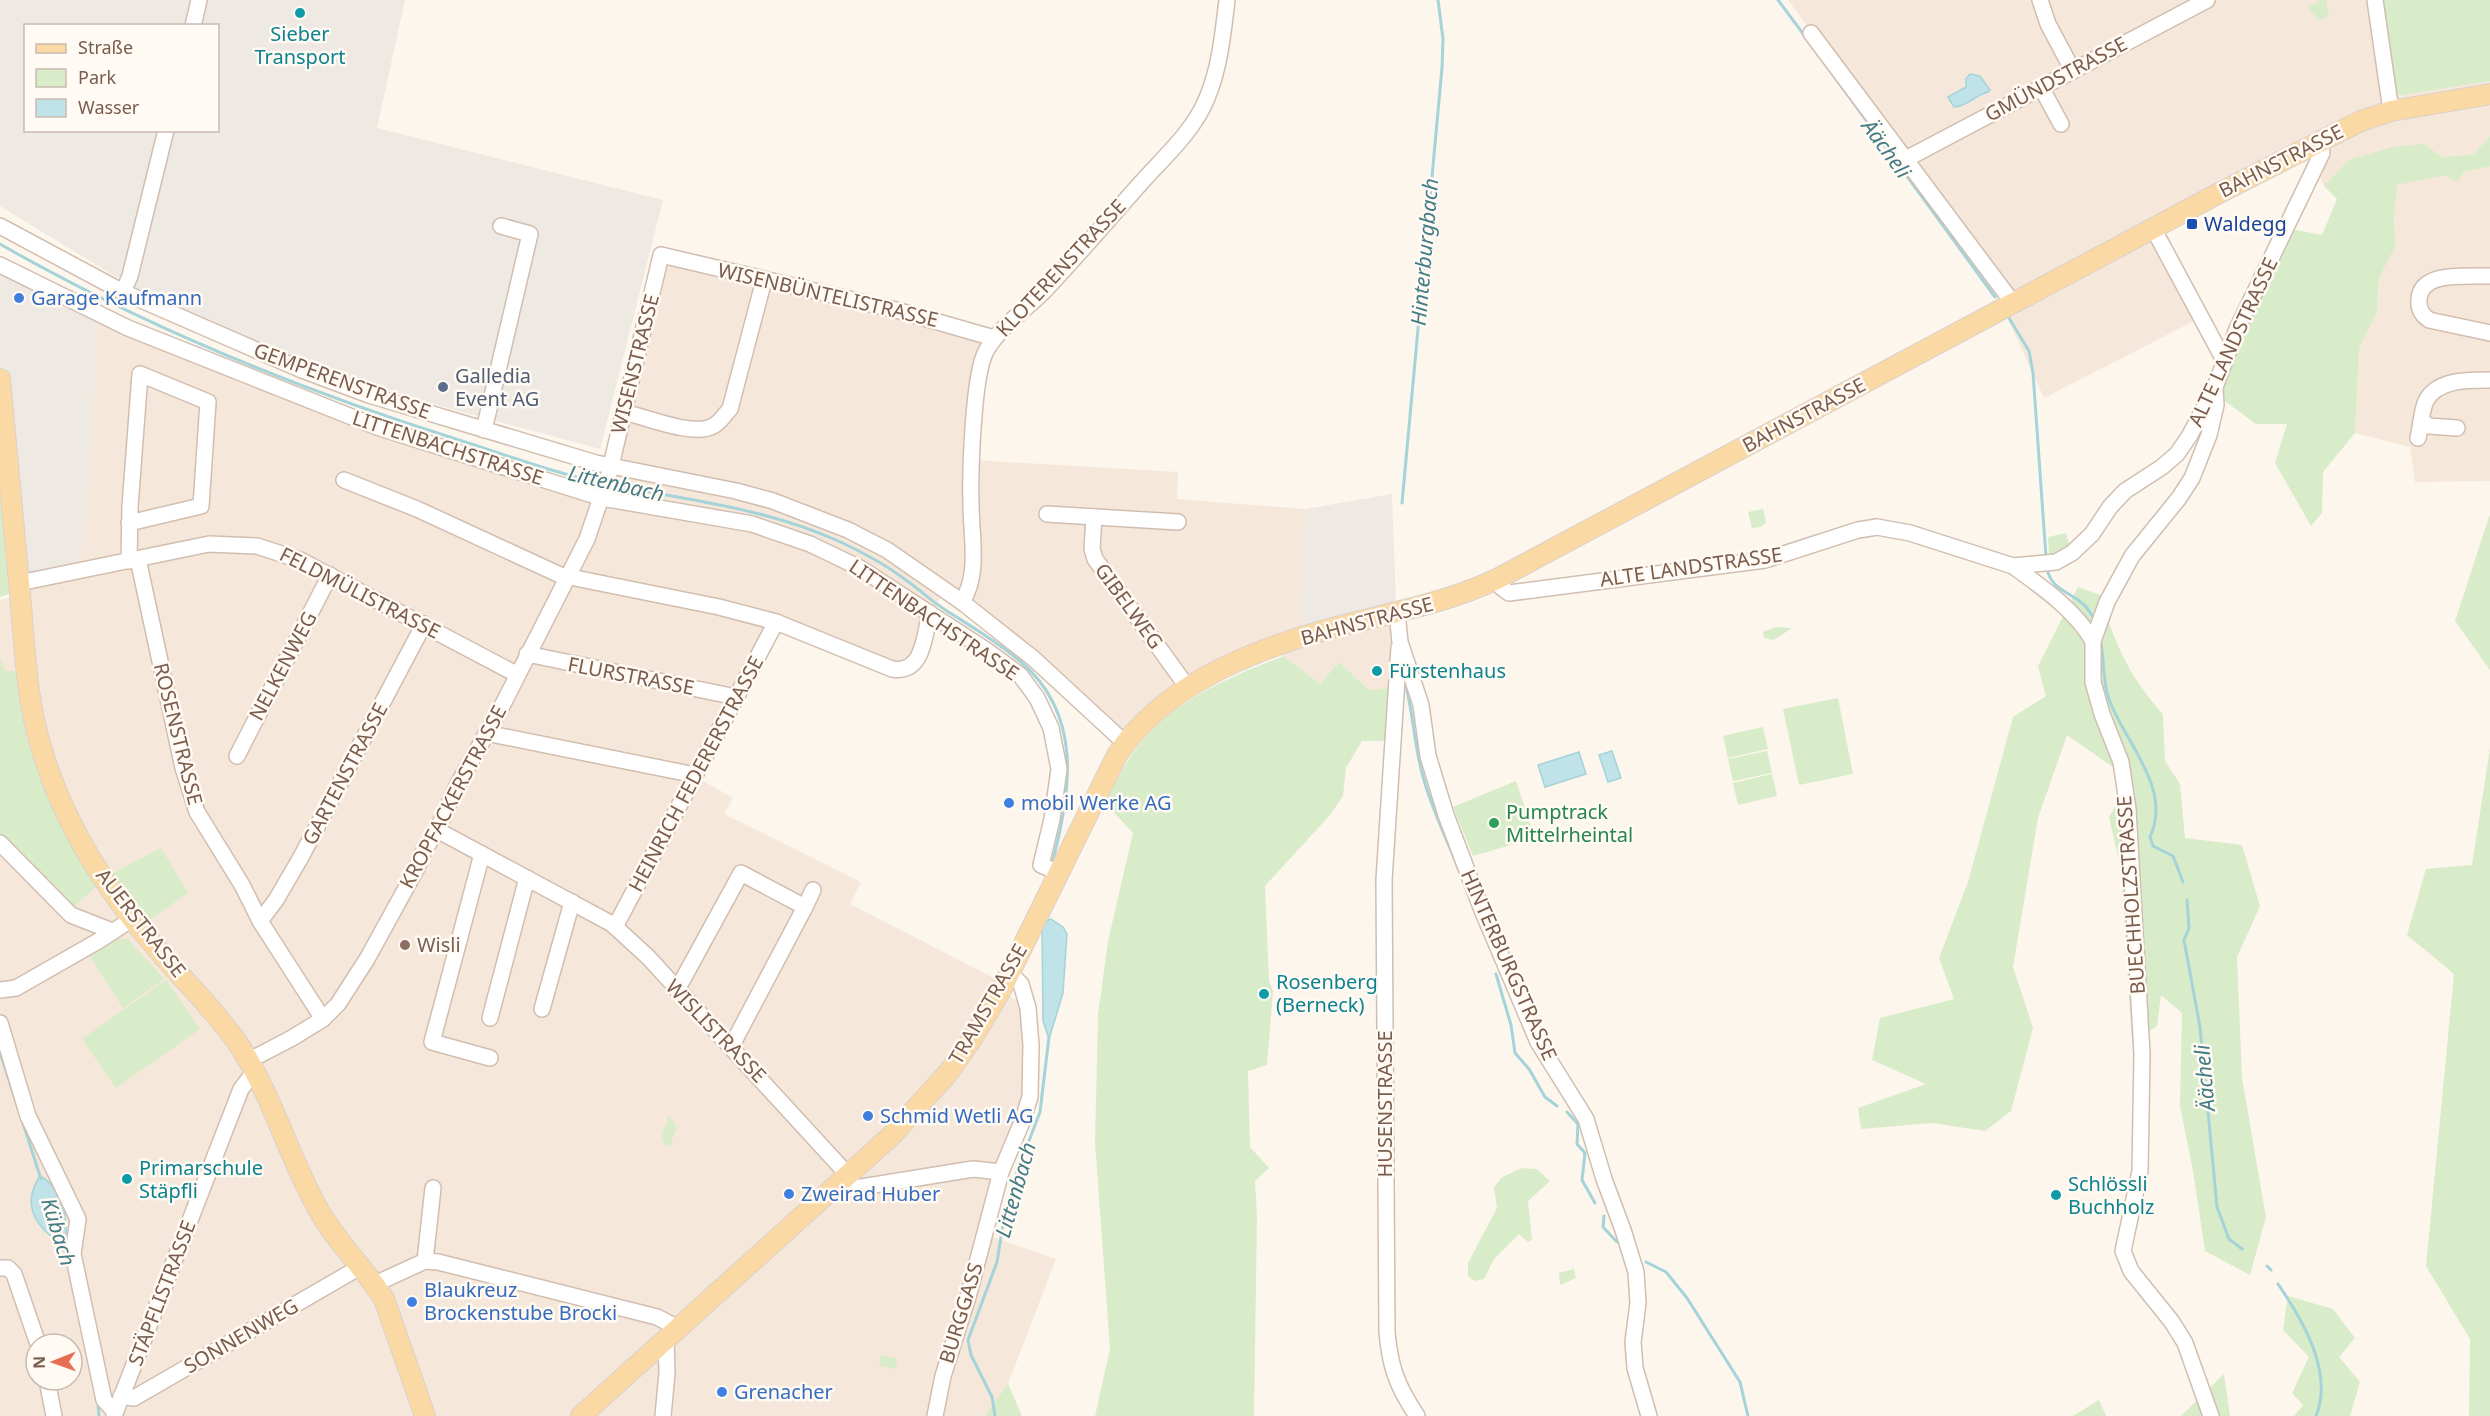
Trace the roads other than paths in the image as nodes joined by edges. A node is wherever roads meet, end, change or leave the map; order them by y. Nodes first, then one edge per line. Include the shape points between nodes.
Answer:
1 (199, 0) edge
2 (1227, 0) edge
3 (2040, 0) edge
4 (2207, 0) edge
5 (2375, 0) edge
6 (193, 24) edge
7 (1811, 33) dead end
8 (2073, 70) junction
9 (2041, 87) junction
10 (2490, 94) edge
11 (2391, 111) junction
12 (2061, 124) dead end
13 (166, 132) edge
14 (2320, 141) junction
15 (1906, 159) junction
16 (0, 226) edge
17 (501, 226) dead end
18 (2153, 228) junction
19 (662, 255) joint
20 (0, 265) edge
21 (2490, 276) edge
22 (764, 280) junction
23 (123, 292) junction
24 (2013, 303) junction
25 (2490, 333) edge
26 (994, 338) junction
27 (2225, 362) junction
28 (0, 379) edge
29 (2490, 380) edge
30 (2215, 387) junction
31 (624, 412) junction
32 (2422, 421) junction
33 (2457, 428) dead end
34 (484, 430) junction
35 (2418, 438) dead end
36 (610, 470) junction
37 (344, 480) dead end
38 (603, 494) junction
39 (1047, 514) dead end
40 (1094, 517) junction
41 (1178, 522) dead end
42 (129, 523) junction
43 (133, 560) junction
44 (2013, 566) junction
45 (330, 575) junction
46 (568, 577) junction
47 (1497, 579) junction
48 (19, 583) junction
49 (964, 599) junction
50 (1397, 612) junction
51 (930, 613) junction
52 (776, 622) junction
53 (424, 624) junction
54 (1400, 642) junction
55 (2093, 642) junction
56 (527, 654) junction
57 (516, 674) junction
58 (1188, 688) junction
59 (736, 697) junction
60 (486, 733) junction
61 (1125, 742) junction
62 (237, 756) dead end
63 (695, 775) junction
64 (437, 830) junction
65 (0, 843) edge
66 (482, 854) junction
67 (1059, 873) junction
68 (527, 878) junction
69 (813, 890) dead end
70 (572, 902) junction
71 (805, 907) junction
72 (132, 919) junction
73 (260, 921) junction
74 (615, 927) junction
75 (112, 931) junction
76 (1010, 973) junction
77 (0, 990) edge
78 (677, 990) junction
79 (542, 1009) dead end
80 (490, 1018) dead end
81 (323, 1019) junction
82 (0, 1023) edge
83 (731, 1047) junction
84 (490, 1058) dead end
85 (251, 1066) junction
86 (1001, 1172) junction
87 (843, 1180) junction
88 (433, 1188) dead end
89 (425, 1261) junction
90 (360, 1267) junction
91 (0, 1268) edge
92 (375, 1284) junction
93 (34, 1332) edge
94 (672, 1333) junction
95 (49, 1392) edge
96 (122, 1396) junction
97 (114, 1414) edge
98 (54, 1416) edge
99 (425, 1416) edge
100 (581, 1416) edge
101 (663, 1416) edge
102 (935, 1416) edge
103 (1417, 1416) edge
104 (1649, 1416) edge
105 (2211, 1416) edge

1 - 6 street
2 - 26 street, KLOTERENSTRASSE via 1215,75 1198,116 1045,290
3 - 8 street
4 - 8 street, GMÜNDSTRASSE
5 - 11 street
7 - 15 street
8 - 9 street, GMÜNDSTRASSE
9 - 12 street
9 - 15 street, GMÜNDSTRASSE
10 - 11 main road, BAHNSTRASSE
11 - 14 main road, BAHNSTRASSE
13 - 23 street
14 - 18 main road, BAHNSTRASSE
14 - 27 street, ALTE LANDSTRASSE via 2322,153 2237,329
15 - 24 street
16 - 23 street, GEMPERENSTRASSE
17 - 34 street via 530,234
18 - 24 main road, BAHNSTRASSE
18 - 27 street
19 - 22 street, WISENBÜNTELISTRASSE
19 - 31 street, WISENSTRASSE
20 - 38 street, LITTENBACHSTRASSE via 128,328 319,406 409,438
21 - 25 street via 2430,282 2421,290 2418,304 2429,320
22 - 26 street, WISENBÜNTELISTRASSE via 896,310
22 - 31 street via 730,409 718,422 696,429
23 - 34 street, GEMPERENSTRASSE via 302,370
24 - 47 main road, BAHNSTRASSE
26 - 49 street, KLOTERENSTRASSE via 978,379 971,493 972,571
27 - 30 street, ALTE LANDSTRASSE
28 - 48 main road, AUERSTRASSE
29 - 32 street via 2450,383 2432,392 2425,403
30 - 44 street, ALTE LANDSTRASSE via 2177,454 2125,491 2072,553 2056,562
30 - 55 street, BUECHHOLZSTRASSE via 2216,405 2209,435 2192,478 2132,556 2107,602
31 - 36 street, WISENSTRASSE
32 - 33 street via 2428,426
32 - 35 street
34 - 36 street, GEMPERENSTRASSE
36 - 38 street, WISENSTRASSE
36 - 49 street, GEMPERENSTRASSE via 736,491 807,514 887,549
37 - 46 street
38 - 46 street, KROPFACKERSTRASSE
38 - 51 street, LITTENBACHSTRASSE via 787,535 860,568
39 - 40 street
40 - 41 street
40 - 58 street, GIBELWEG via 1095,559
42 - 42 street, ROSENSTRASSE via 130,507 140,374 208,402 201,506
42 - 43 street, ROSENSTRASSE
43 - 45 street, FELDMÜLISTRASSE via 209,544 246,544 293,556
43 - 48 street, FELDMÜLISTRASSE
43 - 73 street, ROSENSTRASSE via 197,812
44 - 47 street, ALTE LANDSTRASSE via 1910,533 1877,527 1765,560 1509,593
44 - 55 street via 2069,611
45 - 53 street, FELDMÜLISTRASSE
45 - 62 street, NELKENWEG
46 - 52 street
46 - 56 street, KROPFACKERSTRASSE
47 - 50 main road, BAHNSTRASSE via 1459,596
48 - 72 main road, AUERSTRASSE via 33,715 51,778 84,847
49 - 61 street, GEMPERENSTRASSE
50 - 54 street, HINTERBURGSTRASSE
50 - 58 main road, BAHNSTRASSE via 1280,645 1232,664
51 - 52 street via 918,657 907,670
51 - 67 street, LITTENBACHSTRASSE via 1020,675 1037,698 1051,728 1059,768 1041,865
52 - 59 street, HEINRICH FEDERERSTRASSE
53 - 57 street, FELDMÜLISTRASSE
53 - 73 street, GARTENSTRASSE via 301,856
54 - 103 street, HUSENSTRASSE via 1384,880 1387,1332 1392,1370
54 - 104 street, HINTERBURGSTRASSE via 1421,705 1428,756 1467,871 1538,1042 1587,1119 1623,1230 1636,1272 1635,1368
55 - 105 street, BUECHHOLZSTRASSE via 2093,682 2121,762 2128,809 2142,1054 2140,1171 2123,1251 2131,1271 2185,1343
56 - 57 street, KROPFACKERSTRASSE
56 - 59 street, FLURSTRASSE
57 - 60 street, KROPFACKERSTRASSE
58 - 61 main road, BAHNSTRASSE via 1143,721
59 - 63 street, HEINRICH FEDERERSTRASSE
60 - 63 street
60 - 64 street, KROPFACKERSTRASSE
61 - 67 main road, TRAMSTRASSE
63 - 74 street, HEINRICH FEDERERSTRASSE
64 - 66 street, WISLISTRASSE
64 - 81 street, KROPFACKERSTRASSE via 350,988
65 - 75 street via 71,915
66 - 68 street, WISLISTRASSE
66 - 84 street via 432,1041
67 - 76 main road, TRAMSTRASSE
68 - 70 street, WISLISTRASSE
68 - 80 street
69 - 71 street
70 - 74 street, WISLISTRASSE
70 - 79 street
71 - 78 street via 743,869
71 - 83 street
72 - 75 street
72 - 85 main road, AUERSTRASSE via 225,1026
73 - 81 street, ROSENSTRASSE
74 - 78 street, WISLISTRASSE
75 - 77 street via 16,988
76 - 86 street, BURGGASS via 1022,984 1028,1008 1032,1072 1026,1112
76 - 87 main road, TRAMSTRASSE via 948,1073 915,1111
78 - 83 street, WISLISTRASSE
81 - 85 street, KROPFACKERSTRASSE
82 - 97 street via 28,1116 78,1219 73,1254 104,1400
83 - 87 street, WISLISTRASSE
85 - 90 main road, AUERSTRASSE via 317,1209
85 - 96 street, STÄPFLISTRASSE
86 - 87 street via 974,1169 849,1189
86 - 102 street, BURGGASS
87 - 94 main road, TRAMSTRASSE
88 - 89 street
89 - 92 street
89 - 94 street via 657,1317
90 - 92 main road, AUERSTRASSE
90 - 96 street, SONNENWEG via 134,1398
91 - 93 street via 8,1268 14,1274
92 - 99 main road, AUERSTRASSE via 392,1319
94 - 100 main road, TRAMSTRASSE
94 - 101 street
95 - 98 street
96 - 97 street, STÄPFLISTRASSE

